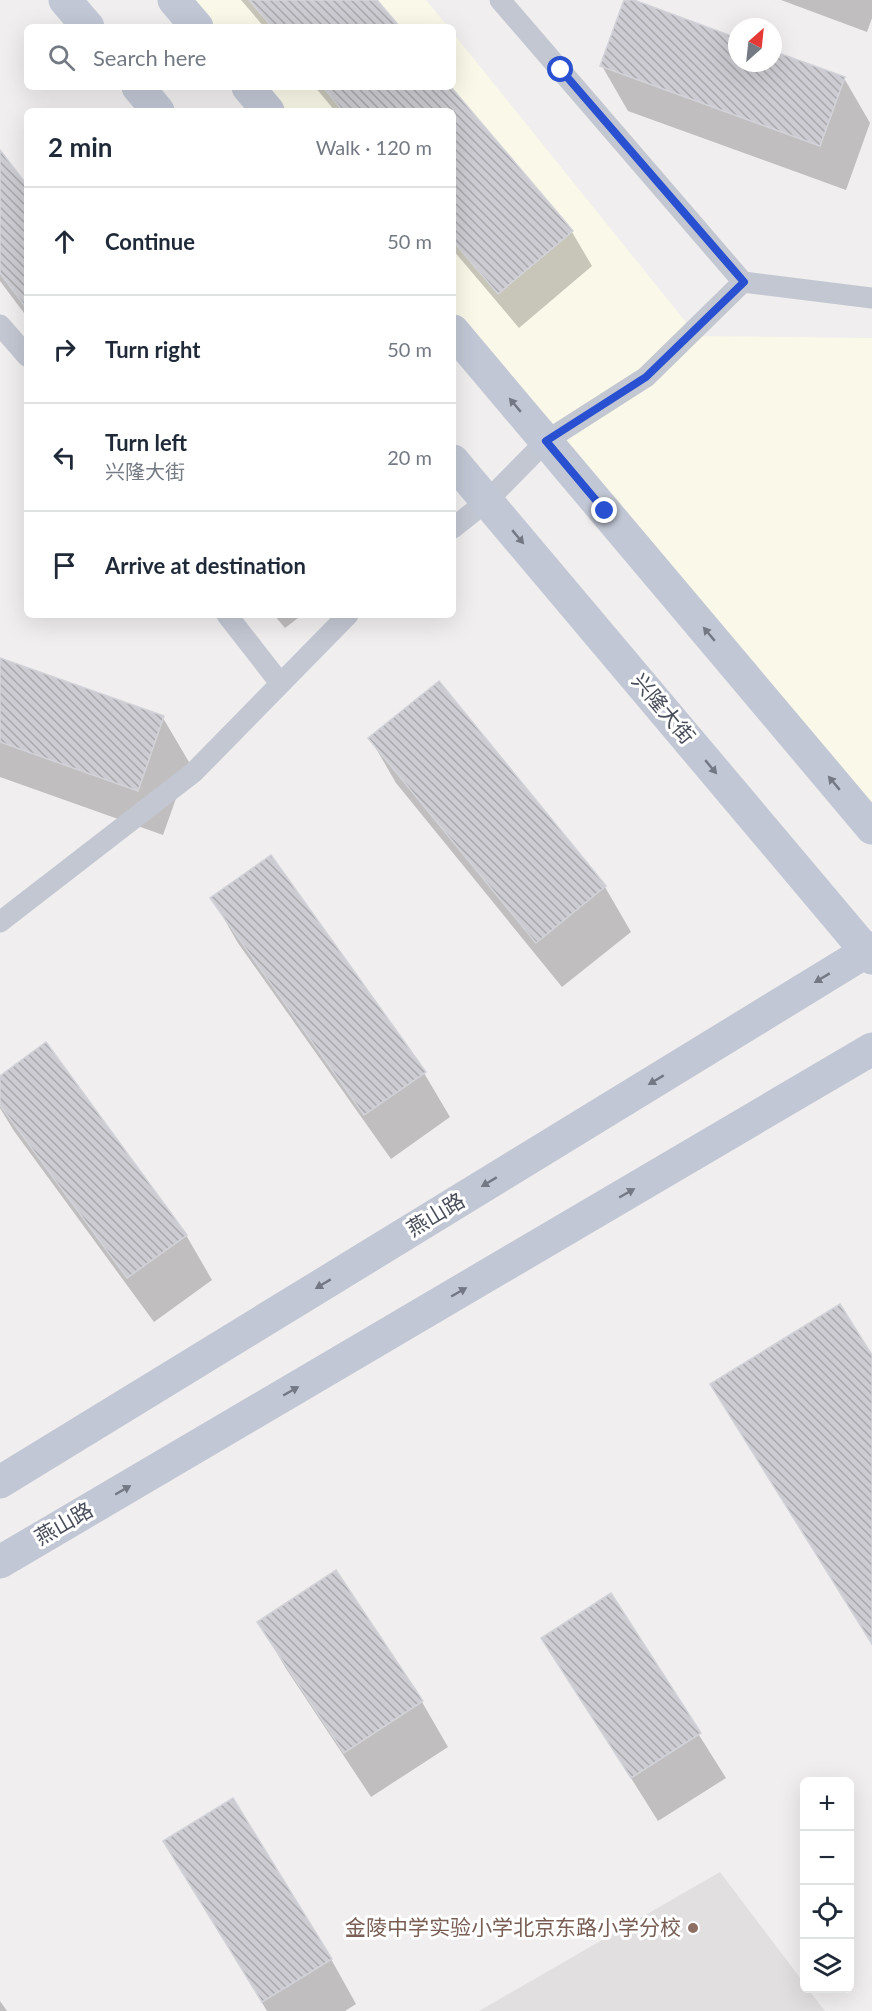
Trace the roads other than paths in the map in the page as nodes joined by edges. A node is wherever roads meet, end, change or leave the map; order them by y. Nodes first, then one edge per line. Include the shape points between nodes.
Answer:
1 (65, 0) edge
2 (174, 0) edge
3 (500, 0) edge
4 (85, 24) edge
5 (194, 24) edge
6 (140, 90) edge
7 (250, 90) edge
8 (156, 108) edge
9 (266, 108) edge
10 (744, 282) junction
11 (872, 298) edge
12 (0, 325) edge
13 (456, 335) edge
14 (24, 353) edge
15 (546, 441) junction
16 (456, 465) edge
17 (487, 501) junction
18 (456, 526) edge
19 (229, 618) edge
20 (345, 618) edge
21 (280, 683) junction
22 (872, 828) edge
23 (0, 922) edge
24 (870, 952) edge
25 (872, 1049) edge
26 (0, 1482) edge
27 (0, 1562) edge

1 - 4 street
2 - 5 street
3 - 10 lane
6 - 8 street
7 - 9 street
10 - 11 lane
10 - 15 lane via 646,377
12 - 14 lane
15 -> 13 street
15 - 17 lane
22 -> 15 street
16 - 17 street, 兴隆大街
17 - 18 lane
17 -> 24 street, 兴隆大街
19 - 21 lane
20 - 21 lane
21 - 23 lane via 194,772
24 -> 26 street, 燕山路
27 -> 25 street, 燕山路

